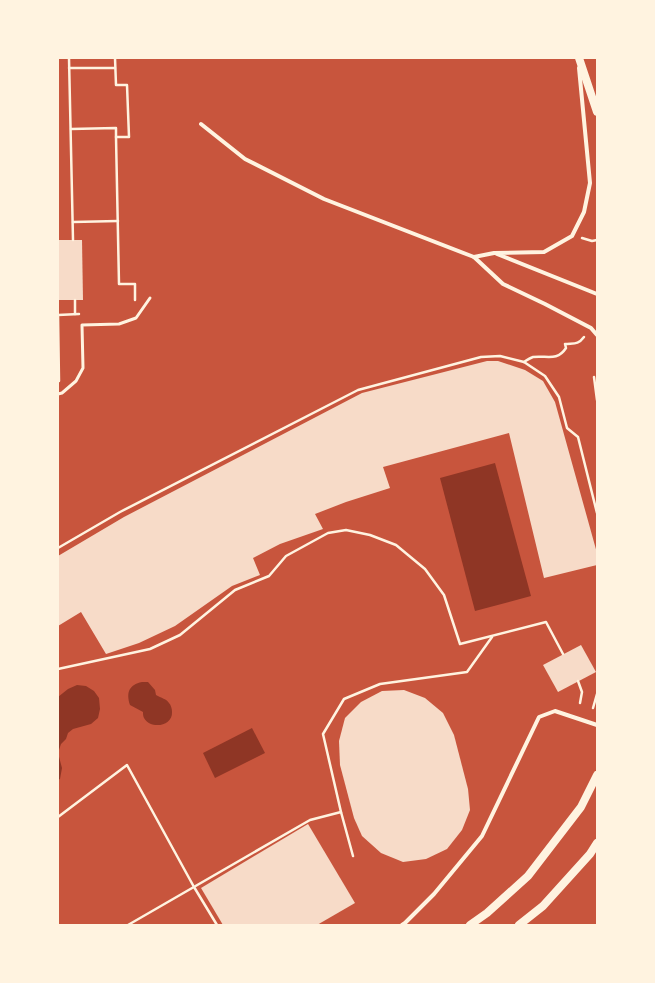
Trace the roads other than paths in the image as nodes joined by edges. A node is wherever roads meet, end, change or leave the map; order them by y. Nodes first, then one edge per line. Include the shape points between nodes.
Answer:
1 (579, 58) edge
2 (597, 112) edge
3 (201, 124) dead end
4 (494, 253) junction
5 (474, 257) junction
6 (597, 294) edge
7 (150, 298) dead end
8 (597, 335) edge
9 (58, 394) edge
10 (597, 725) edge
11 (597, 775) edge
12 (597, 843) edge
13 (402, 925) edge
14 (470, 925) edge
15 (519, 925) edge

1 - 2 main road
1 - 4 street via 590,183 584,212 572,236 544,252
3 - 5 street via 245,159 324,199
4 - 5 street
4 - 6 street
5 - 8 street via 503,284 591,328
7 - 9 lane via 136,318 119,324 82,325 83,368 76,381
10 - 13 street via 556,711 539,717 482,836 434,894
11 - 14 main road via 581,807 528,876
12 - 15 main road via 543,906

